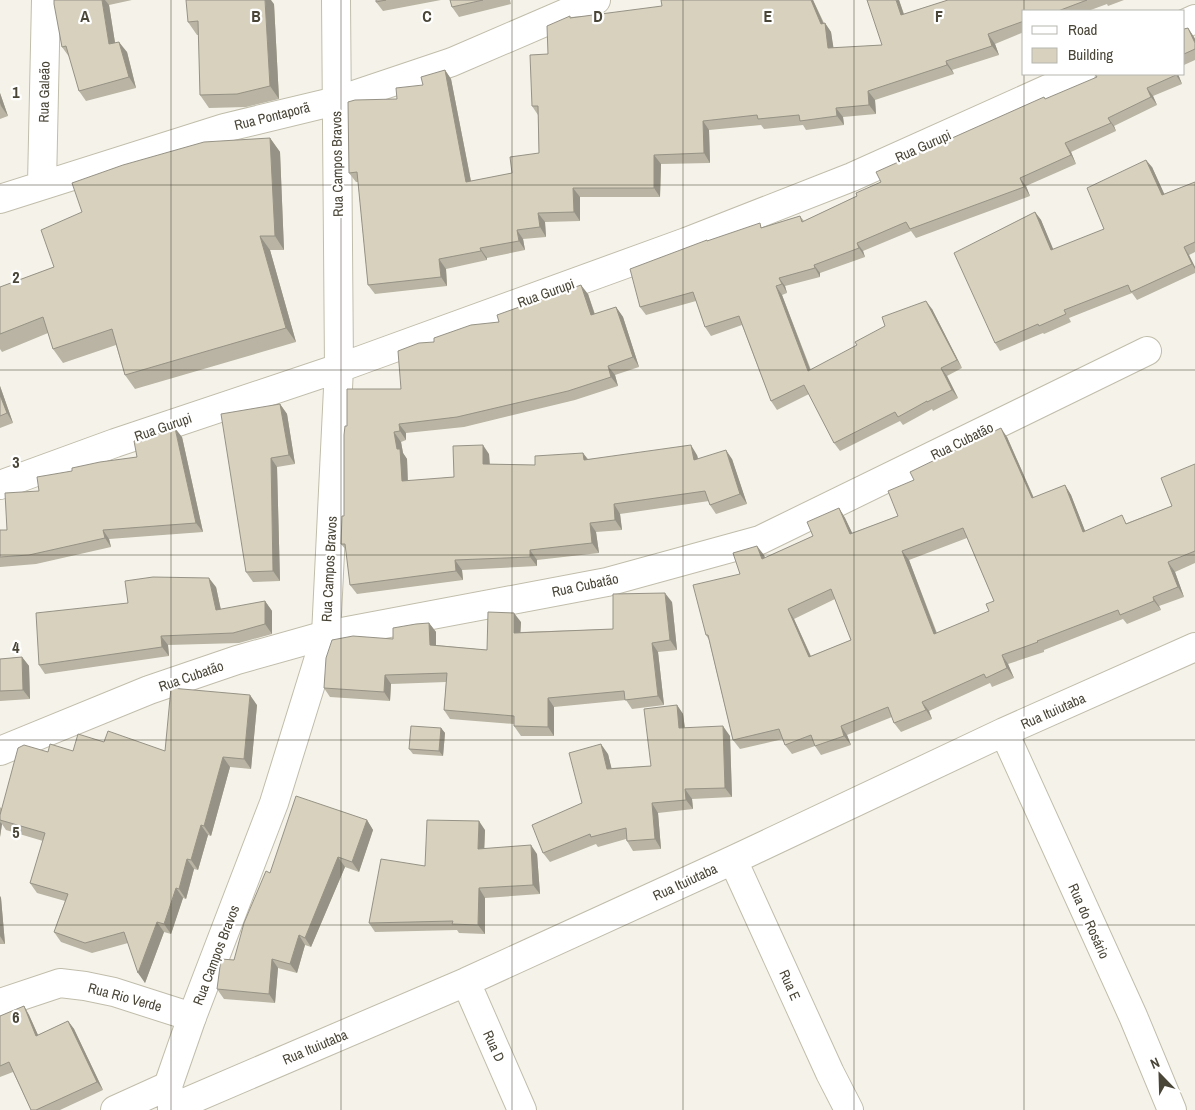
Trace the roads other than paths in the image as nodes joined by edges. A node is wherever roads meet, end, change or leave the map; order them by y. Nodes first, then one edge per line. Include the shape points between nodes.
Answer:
1 (46, 0) edge
2 (336, 0) edge
3 (596, 0) edge
4 (1079, 75) edge
5 (336, 101) junction
6 (42, 184) junction
7 (0, 199) edge
8 (1147, 351) dead end
9 (339, 368) junction
10 (0, 486) edge
11 (326, 635) junction
12 (1195, 647) edge
13 (1004, 732) junction
14 (0, 751) edge
15 (733, 860) junction
16 (466, 982) junction
17 (0, 1003) edge
18 (192, 1017) junction
19 (171, 1101) edge
20 (115, 1110) edge
21 (522, 1110) edge
22 (849, 1110) edge
23 (1172, 1110) edge

1 - 6 street, Rua Galeão
2 - 5 street, Rua Campos Bravos
3 - 5 street, Rua Pontaporã via 452,62
4 - 9 street, Rua Gurupi via 852,177 677,245
5 - 6 street, Rua Pontaporã via 224,128
5 - 9 street, Rua Campos Bravos
6 - 7 street, Rua Pontaporã
8 - 11 street, Rua Cubatão via 760,540 606,582
9 - 10 street, Rua Gurupi
9 - 11 street, Rua Campos Bravos
11 - 14 street, Rua Cubatão via 237,660 149,690
11 - 18 street, Rua Campos Bravos via 274,803
12 - 13 street, Rua Ituiutaba
13 - 15 street, Rua Ituiutaba
13 - 23 street, Rua do Rosário via 1133,1016
15 - 16 street, Rua Ituiutaba
15 - 22 street, Rua E
16 - 19 street, Rua Ituiutaba
16 - 21 street, Rua D
17 - 18 street, Rua Rio Verde via 60,984 114,992
18 - 19 street, Rua Campos Bravos
19 - 20 street, Rua Ituiutaba

